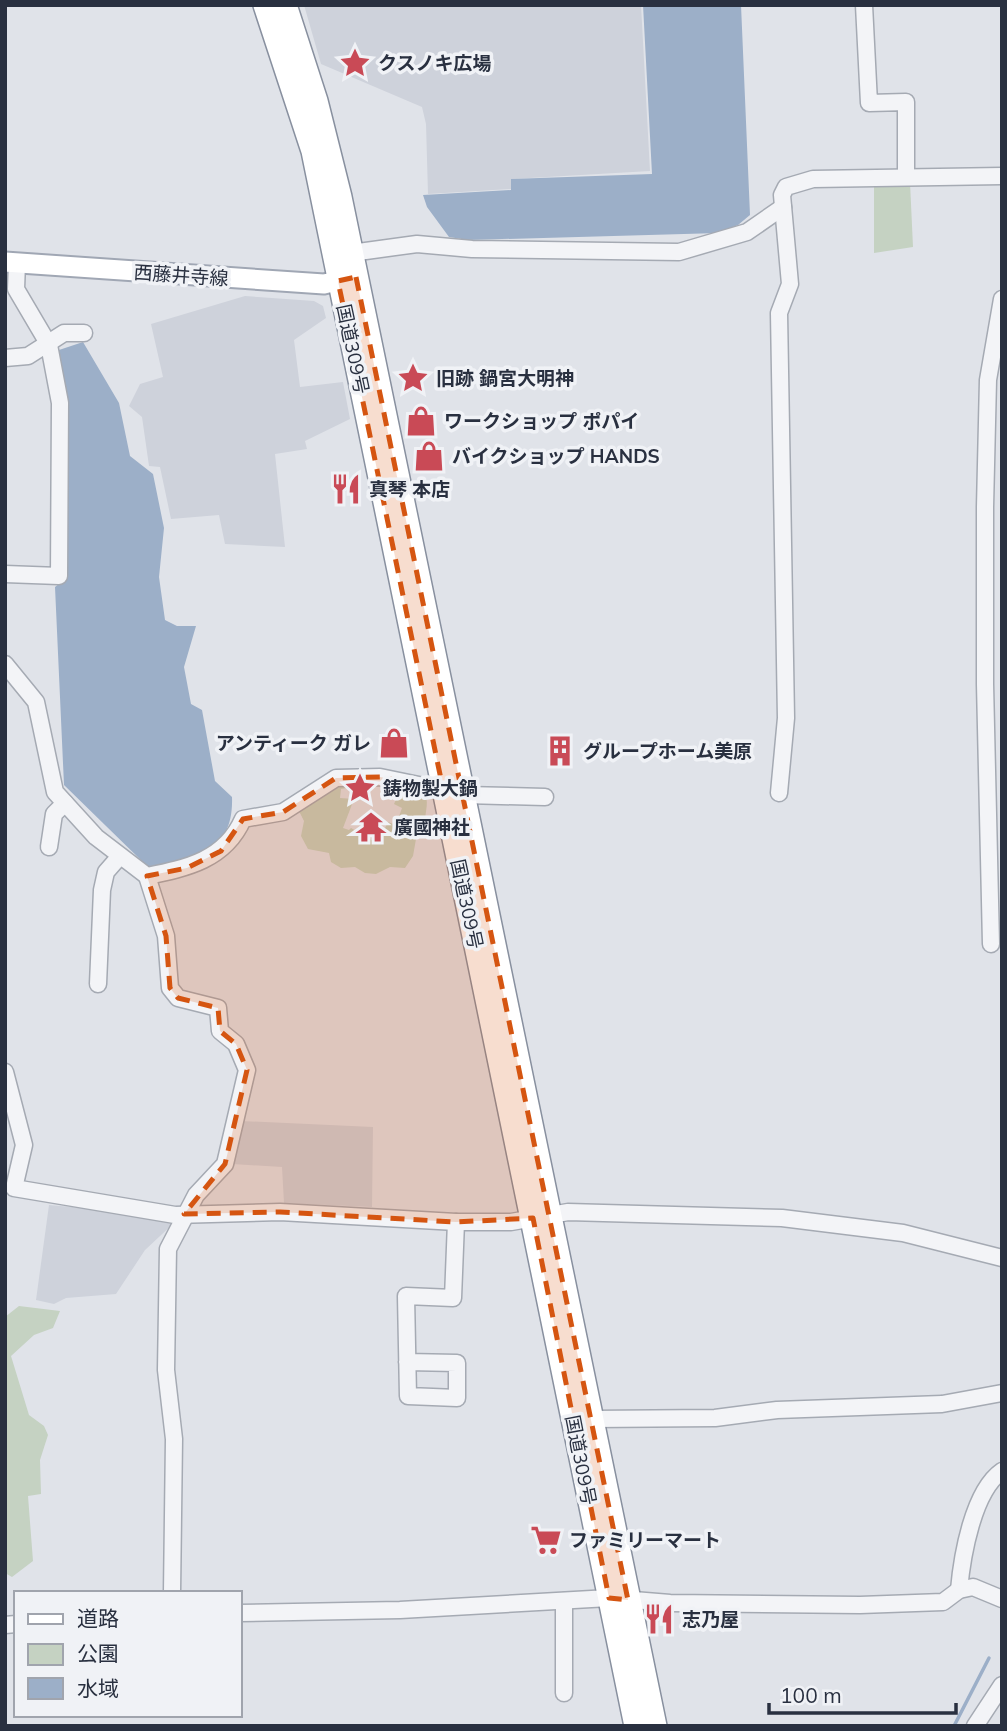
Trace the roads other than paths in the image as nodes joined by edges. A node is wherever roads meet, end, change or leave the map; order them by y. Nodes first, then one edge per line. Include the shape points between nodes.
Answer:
1 (265, 5) edge
2 (285, 5) edge
3 (864, 5) edge
4 (1002, 176) edge
5 (906, 177) junction
6 (783, 207) junction
7 (351, 253) junction
8 (11, 262) edge
9 (347, 279) junction
10 (1002, 299) edge
11 (84, 333) dead end
12 (49, 345) junction
13 (5, 359) edge
14 (5, 574) edge
15 (5, 664) edge
16 (453, 790) junction
17 (779, 793) dead end
18 (545, 797) dead end
19 (995, 800) edge
20 (65, 803) junction
21 (49, 847) dead end
22 (120, 856) junction
23 (147, 876) junction
24 (992, 944) dead end
25 (98, 984) dead end
26 (5, 1072) edge
27 (184, 1214) junction
28 (541, 1216) junction
29 (456, 1222) junction
30 (1002, 1258) edge
31 (407, 1362) dead end
32 (1002, 1393) edge
33 (592, 1419) junction
34 (1002, 1471) edge
35 (959, 1590) junction
36 (172, 1591) edge
37 (618, 1599) junction
38 (1002, 1599) edge
39 (564, 1601) junction
40 (242, 1614) edge
41 (1002, 1685) edge
42 (564, 1693) dead end
43 (636, 1726) edge
44 (655, 1726) edge
45 (975, 1726) edge

1 - 9 highway, 国道309号 via 313,151
2 - 7 highway, 国道309号 via 316,101
3 - 5 street via 869,103 905,102
4 - 5 street
5 - 6 street via 813,179 786,187
6 - 7 street via 747,232 679,252 417,244
6 - 17 street via 790,284 779,313 786,718
7 - 9 highway, 国道309号
8 - 9 main road, 西藤井寺線 via 324,284
8 - 12 street via 16,289
9 - 16 highway, 国道309号
10 - 19 street via 988,380 985,684
11 - 12 street via 64,333
12 - 13 street via 28,356
12 - 14 street via 62,430 59,576
15 - 20 street via 36,702 55,792
16 - 18 street via 466,795
16 - 23 street via 380,776 337,778 283,812 243,820 221,851 187,868
16 - 28 highway, 国道309号
19 - 24 street
20 - 21 street via 54,814
20 - 22 street
22 - 23 street
22 - 25 street via 106,872 102,890
23 - 27 street via 166,936 170,988 178,998 218,1008 220,1031 236,1044 247,1070 225,1164
26 - 27 street via 24,1146 14,1188
27 - 29 street via 280,1212
27 - 36 street via 168,1249 166,1370 174,1438
28 - 29 street via 511,1222
28 - 30 street via 568,1212 782,1218 902,1233
28 - 33 highway, 国道309号
28 - 37 highway, 国道309号
29 - 31 street via 453,1298 406,1296
32 - 33 street via 942,1404 777,1410 715,1418
33 - 37 highway, 国道309号
34 - 35 street via 979,1504 963,1545
35 - 37 street via 943,1602 860,1605
35 - 38 street via 973,1587
37 - 39 street
37 - 43 highway, 国道309号
37 - 44 highway, 国道309号
39 - 40 street
39 - 42 street
41 - 45 street

